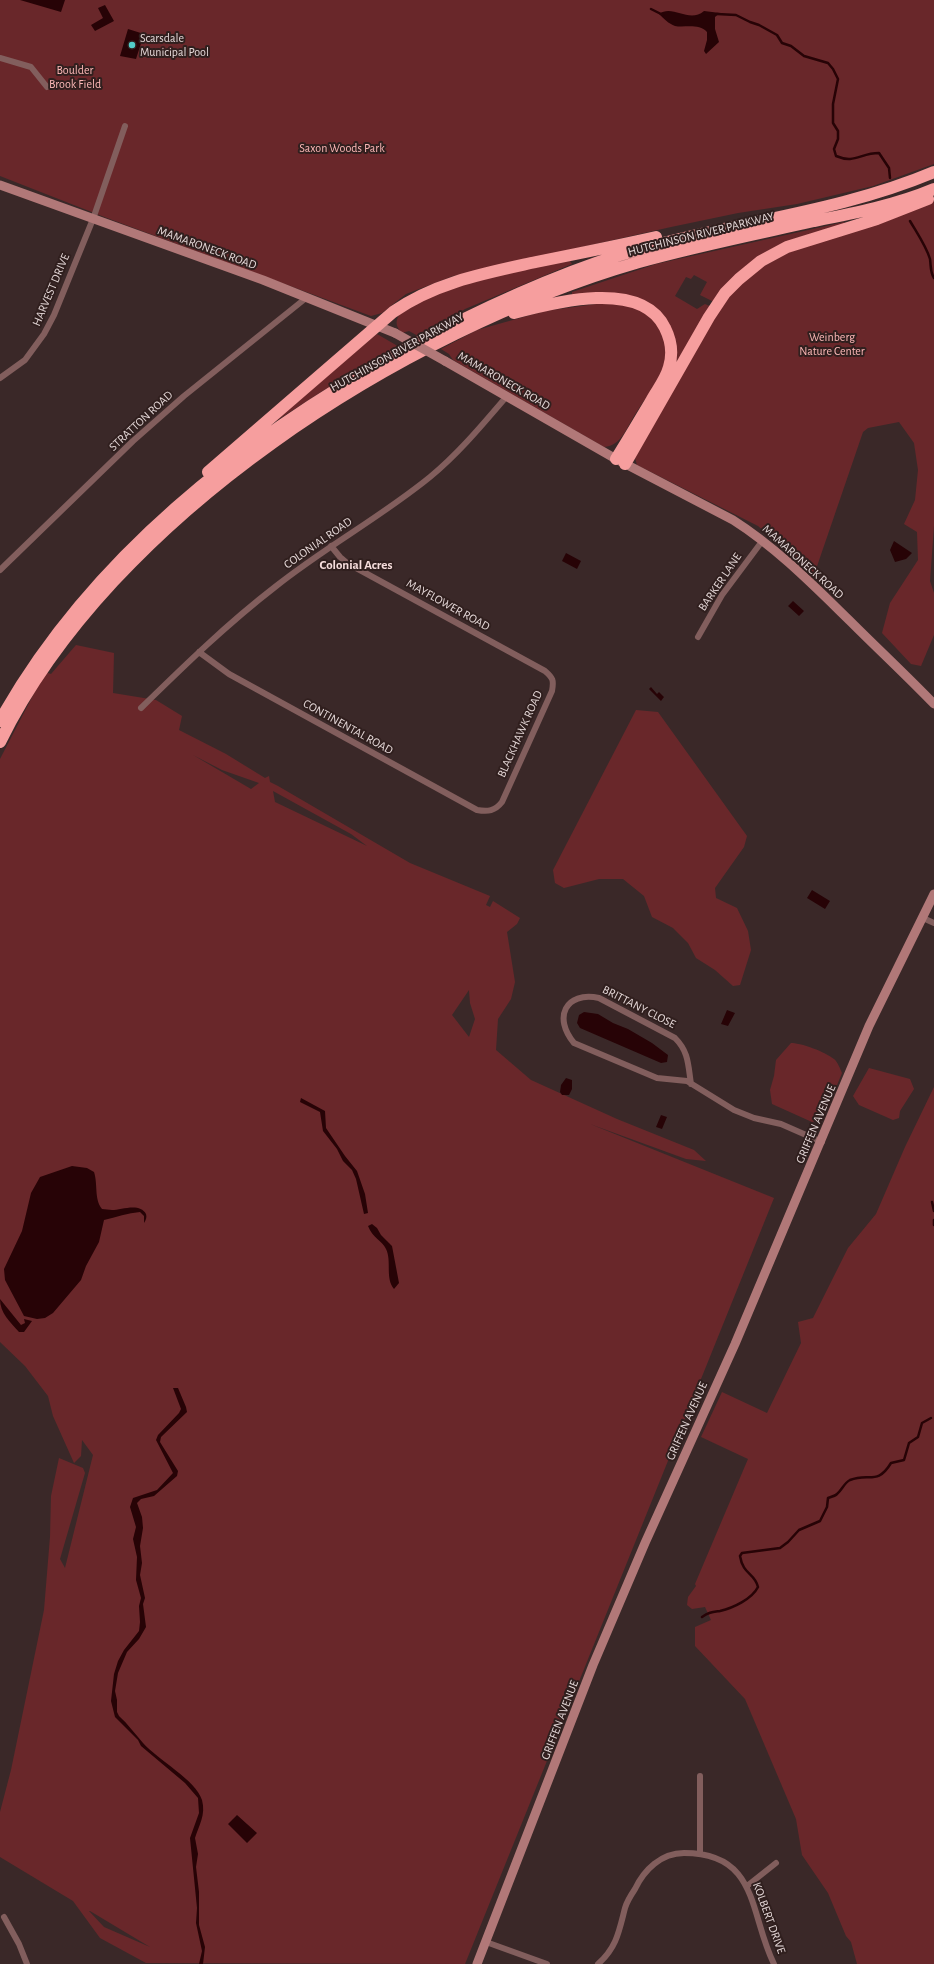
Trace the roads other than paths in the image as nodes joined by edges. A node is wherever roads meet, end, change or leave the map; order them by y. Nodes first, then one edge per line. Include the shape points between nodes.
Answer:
1 (0, 58) edge
2 (47, 87) dead end
3 (125, 126) dead end
4 (934, 172) edge
5 (0, 185) edge
6 (934, 189) edge
7 (934, 196) edge
8 (93, 219) junction
9 (726, 227) junction
10 (306, 298) junction
11 (474, 324) junction
12 (378, 325) junction
13 (0, 378) edge
14 (507, 396) junction
15 (621, 461) junction
16 (165, 518) junction
17 (763, 540) junction
18 (331, 546) junction
19 (0, 570) edge
20 (698, 637) dead end
21 (199, 652) junction
22 (517, 655) joint
23 (934, 704) edge
24 (141, 708) dead end
25 (0, 721) edge
26 (0, 742) edge
27 (490, 811) joint
28 (934, 894) edge
29 (923, 918) junction
30 (934, 923) edge
31 (691, 1084) junction
32 (822, 1142) junction
33 (700, 1776) dead end
34 (700, 1854) junction
35 (776, 1863) dead end
36 (747, 1886) junction
37 (4, 1917) dead end
38 (486, 1942) junction
39 (27, 1964) edge
40 (477, 1964) edge
41 (547, 1964) edge
42 (598, 1964) edge
43 (774, 1964) edge

1 - 2 street via 31,67
3 - 8 street, HARVEST DRIVE
4 - 9 highway, HUTCHINSON RIVER PARKWAY via 897,187 862,197
5 - 8 street, MAMARONECK ROAD
6 - 11 highway, HUTCHINSON RIVER PARKWAY via 870,209 716,242 636,263 555,290
7 - 15 highway via 877,219 791,245 754,266 720,301
8 - 10 street, MAMARONECK ROAD
8 - 13 street, HARVEST DRIVE via 44,334 25,360
9 - 12 highway via 685,231 460,280 408,302
9 - 16 highway, HUTCHINSON RIVER PARKWAY via 671,240 598,263 520,293 463,319 370,370 295,416 228,465
10 - 12 street, MAMARONECK ROAD
10 - 19 street, STRATTON ROAD via 184,396
11 - 15 highway via 541,306 608,298 633,301 654,313 663,323 670,339 669,368
11 - 26 highway, HUTCHINSON RIVER PARKWAY via 312,416 244,464 178,519 118,577 66,638 19,705
12 - 14 street, MAMARONECK ROAD, bridge
12 - 16 highway via 198,480
14 - 15 street, MAMARONECK ROAD
14 - 18 street, COLONIAL ROAD via 460,449 430,477
15 - 17 street, MAMARONECK ROAD via 733,520
16 - 25 highway, HUTCHINSON RIVER PARKWAY via 115,566 77,609 27,676
17 - 20 street, BARKER LANE via 722,595
17 - 23 street, MAMARONECK ROAD via 815,587
18 - 21 street, COLONIAL ROAD via 275,587
18 - 22 street, MAYFLOWER ROAD via 347,563
21 - 24 street, COLONIAL ROAD
21 - 27 street, CONTINENTAL ROAD via 228,674 381,758 477,810
22 - 27 street, BLACKHAWK ROAD via 552,676 552,691 502,802
28 - 29 street, GRIFFEN AVENUE
29 - 30 street
29 - 32 street, GRIFFEN AVENUE via 869,1026
31 - 31 street, BRITTANY CLOSE via 687,1081 657,1078 574,1044 563,1026 568,1006 577,999 587,996 599,998 675,1038 686,1053
31 - 32 street, BRITTANY CLOSE via 734,1110 781,1124
32 - 38 street, GRIFFEN AVENUE via 736,1344 645,1543 596,1658
33 - 34 street
34 - 36 street, KOLBERT DRIVE via 727,1864 737,1872
34 - 42 street, KOLBERT DRIVE via 681,1853 657,1861 646,1870 626,1906 617,1939
35 - 36 street
36 - 43 street, KOLBERT DRIVE
37 - 39 street
38 - 40 street, GRIFFEN AVENUE
38 - 41 street

